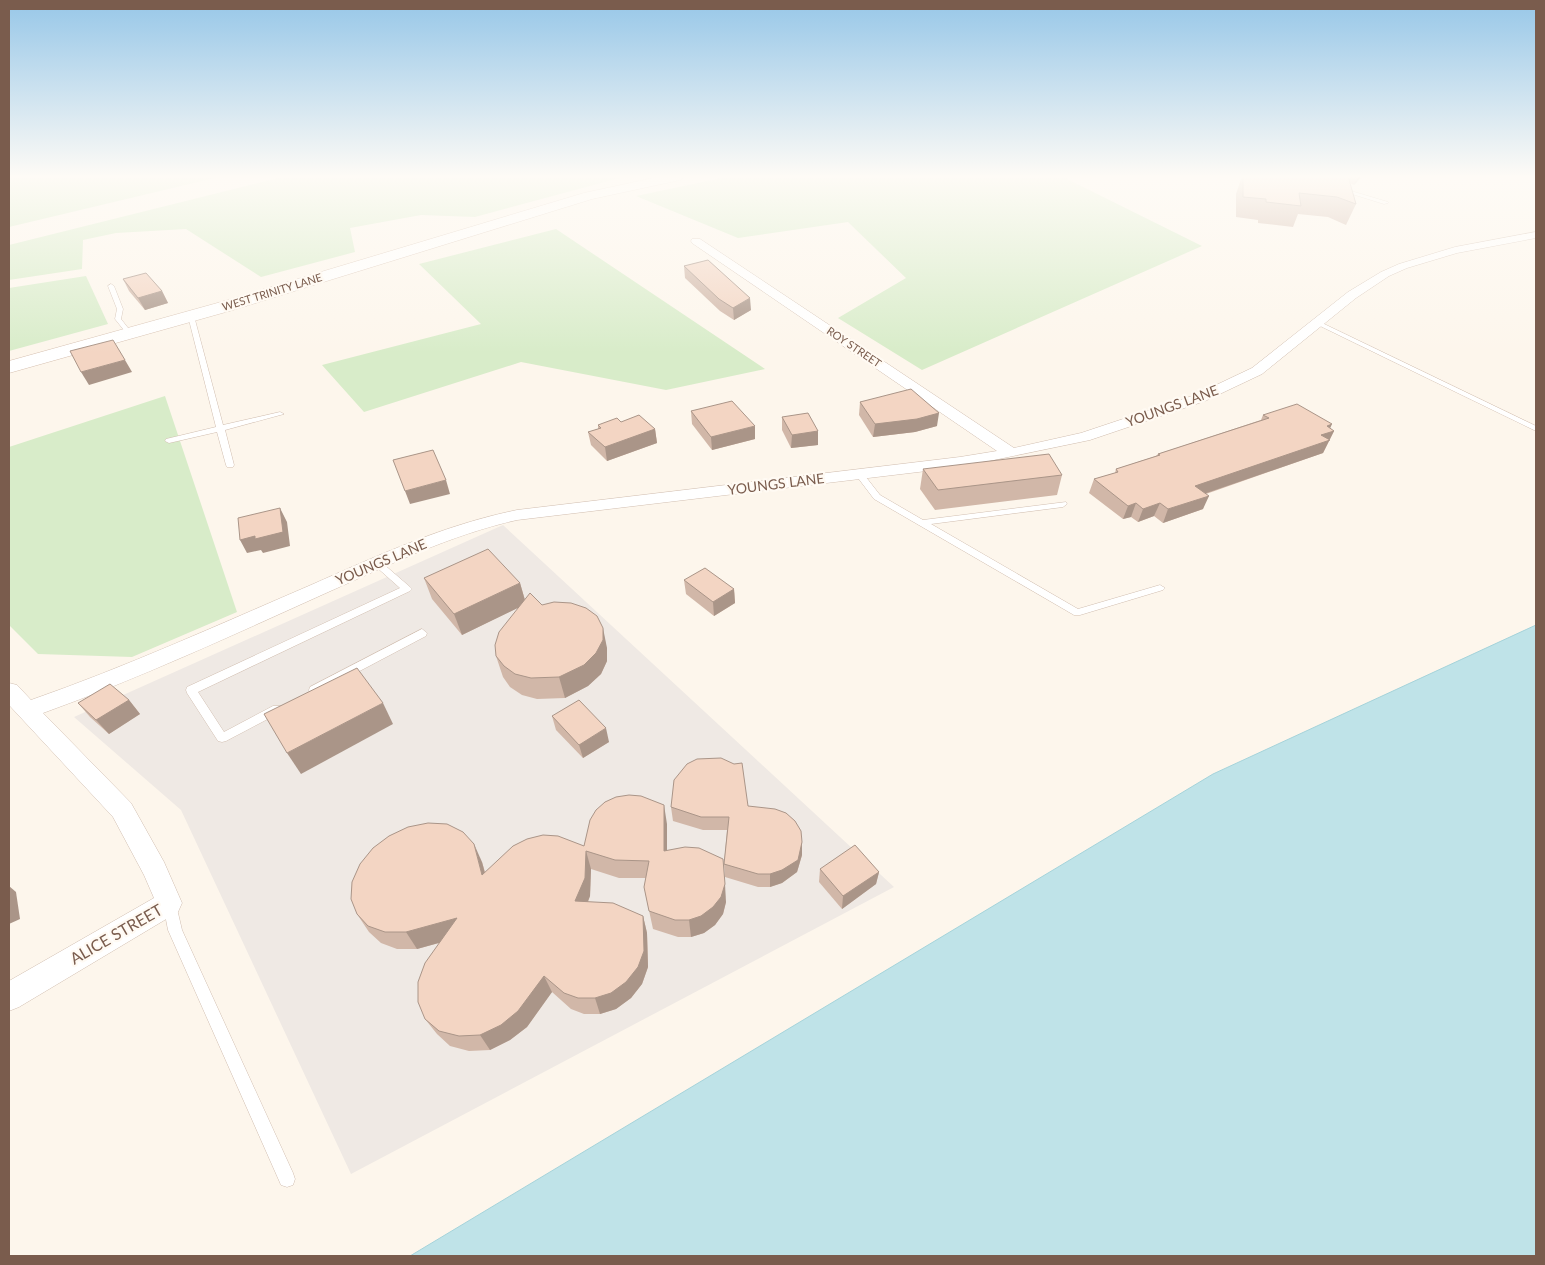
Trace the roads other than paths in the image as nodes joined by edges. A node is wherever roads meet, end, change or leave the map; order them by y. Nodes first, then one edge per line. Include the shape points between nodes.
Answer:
1 (457, 235) edge
2 (1531, 235) edge
3 (696, 241) dead end
4 (111, 286) dead end
5 (191, 316) junction
6 (1318, 323) junction
7 (129, 333) junction
8 (9, 367) edge
9 (280, 414) dead end
10 (220, 428) junction
11 (1536, 429) edge
12 (169, 441) dead end
13 (1012, 453) junction
14 (230, 465) dead end
15 (859, 474) junction
16 (1063, 504) dead end
17 (922, 523) junction
18 (377, 563) junction
19 (1160, 588) dead end
20 (422, 633) dead end
21 (9, 691) edge
22 (300, 697) edge
23 (283, 706) edge
24 (27, 710) junction
25 (169, 903) junction
26 (9, 997) edge
27 (287, 1179) dead end

1 - 5 main road, WEST TRINITY LANE
2 - 6 street, YOUNGS LANE via 1455,250 1403,266 1369,283
3 - 13 street, ROY STREET
4 - 7 lane via 120,309 118,319
5 - 7 main road, WEST TRINITY LANE
5 - 10 lane
6 - 11 lane
6 - 13 street, YOUNGS LANE via 1257,371 1200,398 1085,437
7 - 8 main road, WEST TRINITY LANE
9 - 10 lane
10 - 12 lane
10 - 14 lane
13 - 15 street, YOUNGS LANE
15 - 17 lane via 877,497
15 - 18 street, YOUNGS LANE via 493,519
16 - 17 lane
17 - 19 lane via 1076,613
18 - 23 lane via 406,590 191,690 222,738
18 - 24 street, YOUNGS LANE via 136,670
20 - 22 lane
21 - 24 street
24 - 25 street, ALICE STREET via 122,810
25 - 26 street, ALICE STREET
25 - 27 lane via 175,930

